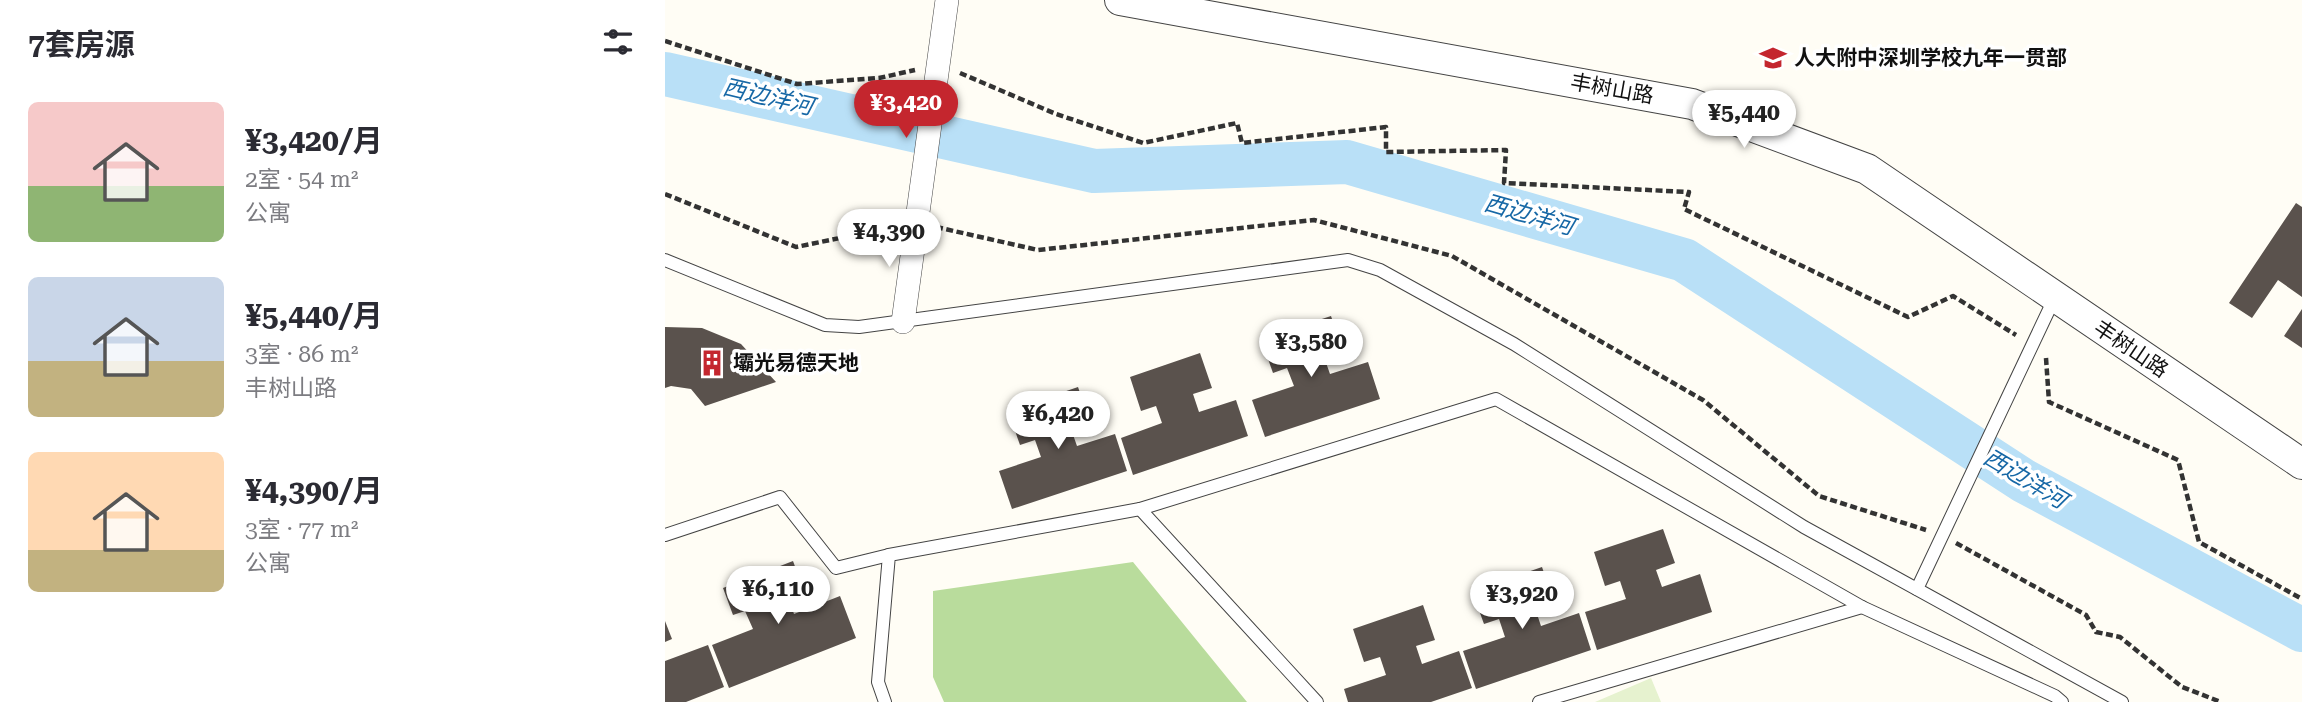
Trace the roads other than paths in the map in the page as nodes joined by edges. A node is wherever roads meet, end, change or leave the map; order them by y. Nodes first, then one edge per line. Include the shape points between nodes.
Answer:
1 (947, 0) edge
2 (1120, 0) edge
3 (665, 260) edge
4 (2056, 297) junction
5 (904, 322) junction
6 (2302, 464) edge
7 (1140, 509) junction
8 (665, 535) edge
9 (889, 555) junction
10 (1917, 589) junction
11 (1862, 607) junction
12 (2061, 700) edge
13 (885, 702) edge
14 (1317, 702) edge
15 (1539, 702) edge
16 (2122, 702) edge

1 - 5 street
2 - 4 street, 丰树山路 via 1692,104 1867,169
3 - 5 lane via 825,325
4 - 6 street, 丰树山路
4 - 10 lane
5 - 10 lane via 1348,260 1380,270 1514,344 1804,527
7 - 9 lane
7 - 11 lane via 1496,399
7 - 14 lane
8 - 9 lane via 780,497 836,568
9 - 13 lane via 878,682
10 - 16 lane
11 - 12 lane
11 - 15 lane

